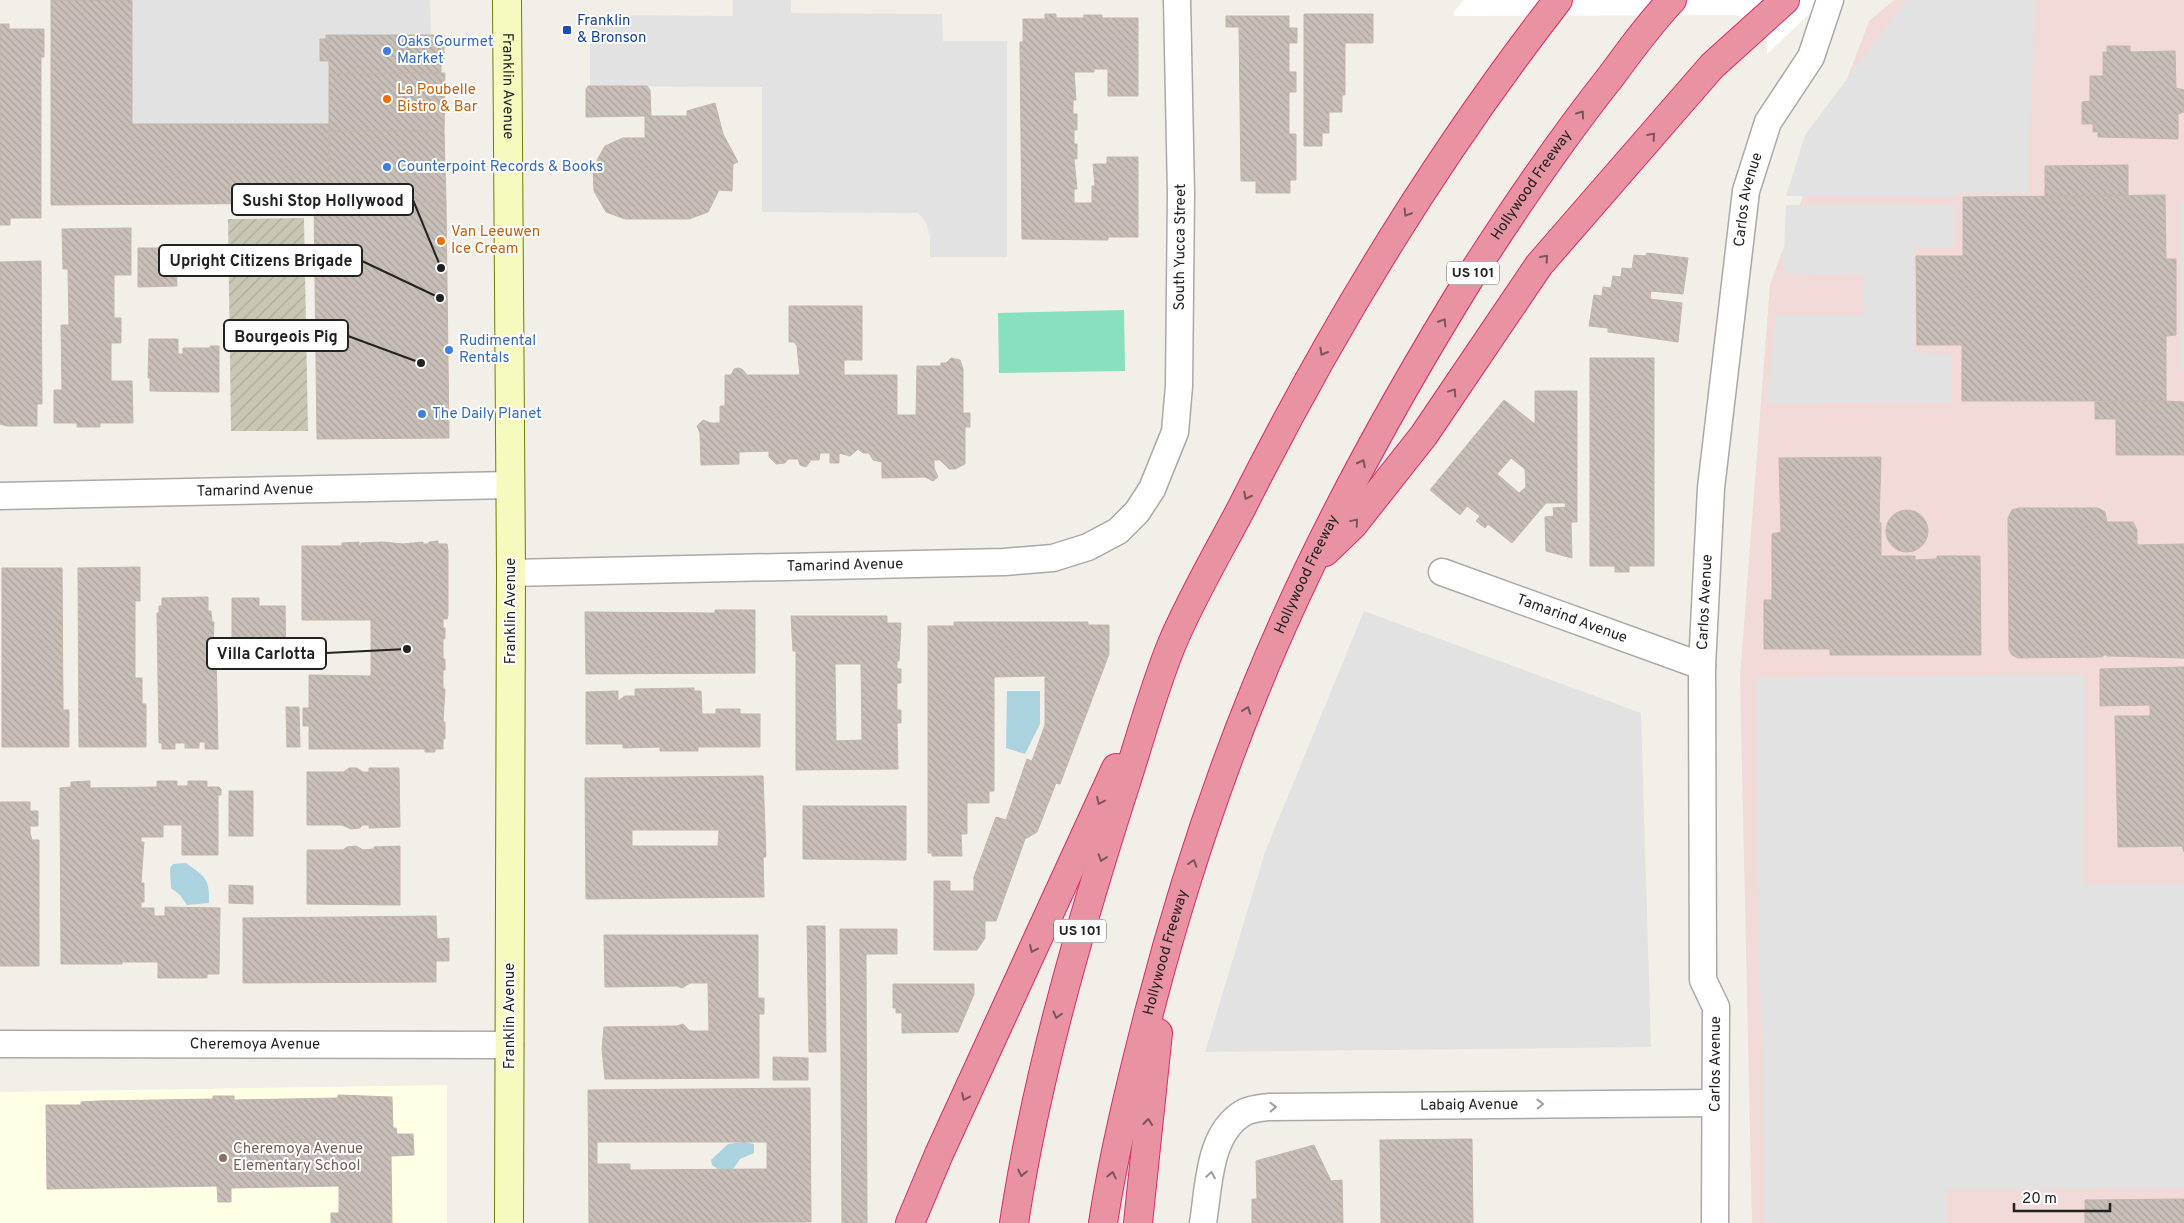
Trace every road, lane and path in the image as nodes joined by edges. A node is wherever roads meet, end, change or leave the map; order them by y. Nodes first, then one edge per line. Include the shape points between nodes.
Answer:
1 (507, 0) edge
2 (1177, 0) edge
3 (1540, 0) edge
4 (1558, 0) edge
5 (1672, 0) edge
6 (1785, 0) edge
7 (1830, 0) edge
8 (1433, 172) junction
9 (510, 485) junction
10 (1152, 489) joint
11 (0, 496) edge
12 (1308, 569) junction
13 (1442, 572) dead end
14 (511, 573) junction
15 (1172, 646) junction
16 (1702, 666) junction
17 (1167, 943) junction
18 (0, 1044) edge
19 (510, 1045) junction
20 (1714, 1103) junction
21 (509, 1223) edge
22 (910, 1223) edge
23 (1014, 1223) edge
24 (1103, 1223) edge
25 (1138, 1223) edge
26 (1203, 1223) edge
27 (1715, 1223) edge

1 - 9 main road, Franklin Avenue
2 - 10 street, South Yucca Street via 1181,193 1179,386 1175,432
3 - 8 highway
4 - 8 highway, US 101
12 -> 5 highway, Hollywood Freeway / US 101 via 1373,443 1434,335 1506,221 1582,113
12 -> 6 highway via 1353,525 1424,435 1539,265 1712,66
7 - 16 street, Carlos Avenue via 1811,57 1768,122 1746,191 1711,488
8 -> 15 highway, US 101 via 1359,290 1291,409
9 - 11 street, Tamarind Avenue
9 - 14 main road, Franklin Avenue
10 - 14 street, Tamarind Avenue via 1137,512 1118,531 1088,547 1054,558 1004,562
17 -> 12 highway, Hollywood Freeway / US 101 via 1208,815 1255,689
13 - 16 street, Tamarind Avenue
14 - 19 main road, Franklin Avenue
15 -> 22 highway
15 -> 23 highway, US 101 via 1083,918 1048,1050
16 - 20 street, Carlos Avenue via 1703,980 1716,1007
24 -> 17 highway, Hollywood Freeway / US 101 via 1134,1070
25 -> 17 highway
18 - 19 street, Cheremoya Avenue
19 - 21 main road, Franklin Avenue
26 -> 20 street, Labaig Avenue via 1219,1142 1245,1112 1268,1107
20 - 27 street, Carlos Avenue

